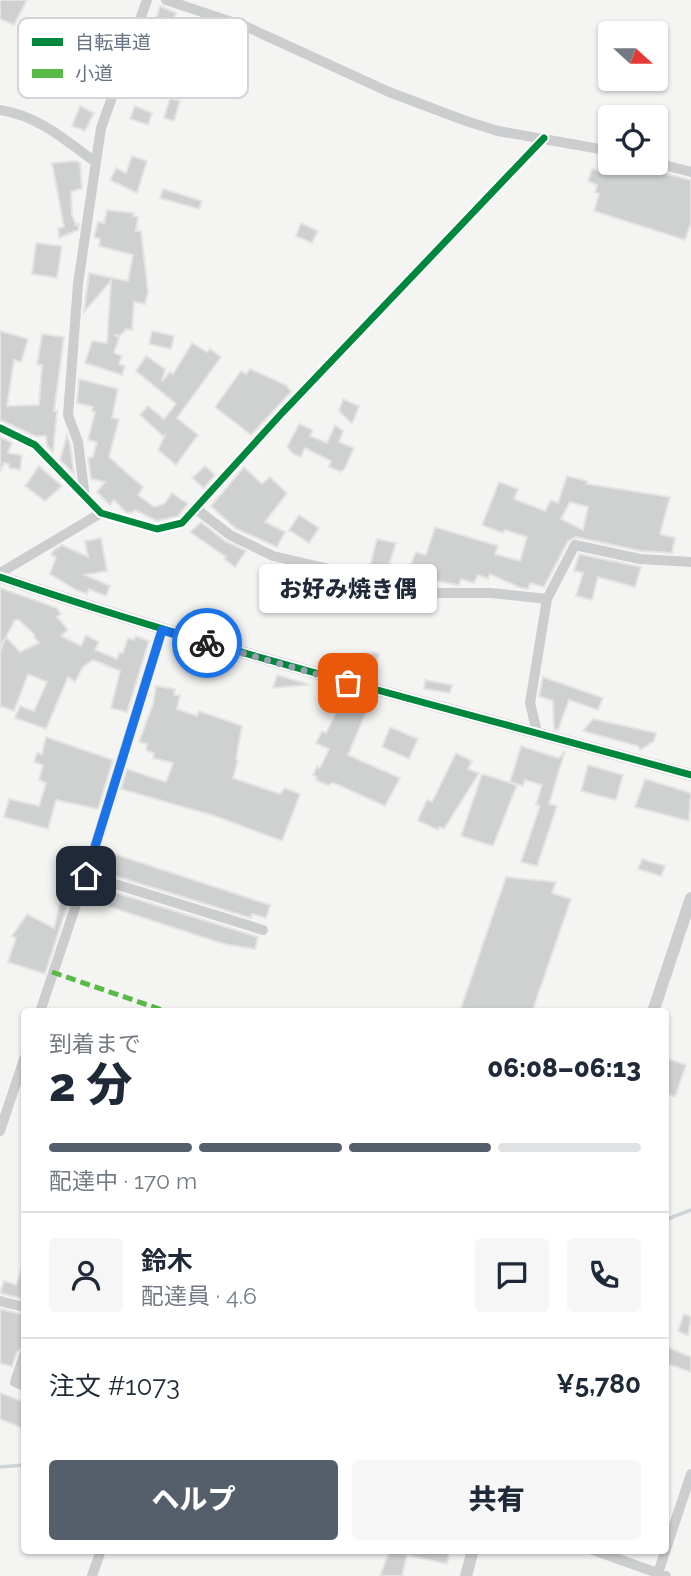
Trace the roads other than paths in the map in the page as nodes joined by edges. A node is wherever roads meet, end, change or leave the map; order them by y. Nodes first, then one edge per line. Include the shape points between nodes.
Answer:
1 (147, 0) edge
2 (166, 0) edge
3 (141, 18) edge
4 (220, 18) edge
5 (248, 27) edge
6 (112, 98) edge
7 (0, 110) edge
8 (544, 138) junction
9 (598, 148) edge
10 (94, 161) junction
11 (668, 166) edge
12 (691, 172) edge
13 (0, 428) edge
14 (85, 498) junction
15 (195, 508) junction
16 (101, 513) junction
17 (691, 562) edge
18 (0, 575) edge
19 (547, 599) junction
20 (162, 630) junction
21 (537, 732) junction
22 (691, 775) edge
23 (86, 876) junction
24 (691, 898) edge
25 (263, 930) dead end
26 (41, 1008) edge
27 (654, 1008) edge
28 (21, 1068) edge
29 (0, 1131) edge
30 (0, 1301) edge
31 (21, 1306) edge
32 (21, 1364) edge
33 (21, 1385) edge
34 (691, 1474) edge
35 (689, 1490) edge
36 (669, 1551) edge
37 (100, 1554) edge
38 (473, 1554) edge
39 (604, 1554) edge
40 (668, 1554) edge
41 (661, 1575) edge
42 (92, 1576) edge
43 (466, 1576) edge

1 - 3 street
2 - 4 street
5 - 8 street via 389,92 466,121
6 - 10 street
7 - 10 street via 21,113 47,127
8 - 9 street
8 - 15 street
10 - 14 street via 68,415 78,442
11 - 12 street
13 - 14 street via 35,445
14 - 16 street
15 - 16 street via 182,523 157,529
15 - 19 street via 230,534 273,556 435,593
16 - 18 street
17 - 19 street via 640,559 575,545
18 - 20 street
19 - 21 street via 530,703
20 - 21 street
20 - 23 street
21 - 22 street
23 - 25 street
23 - 26 street
24 - 27 street
28 - 29 street
30 - 31 street
32 - 33 street via 15,1382
34 - 35 street
35 - 36 street
37 - 42 street
38 - 43 street
39 - 41 street
40 - 41 street

